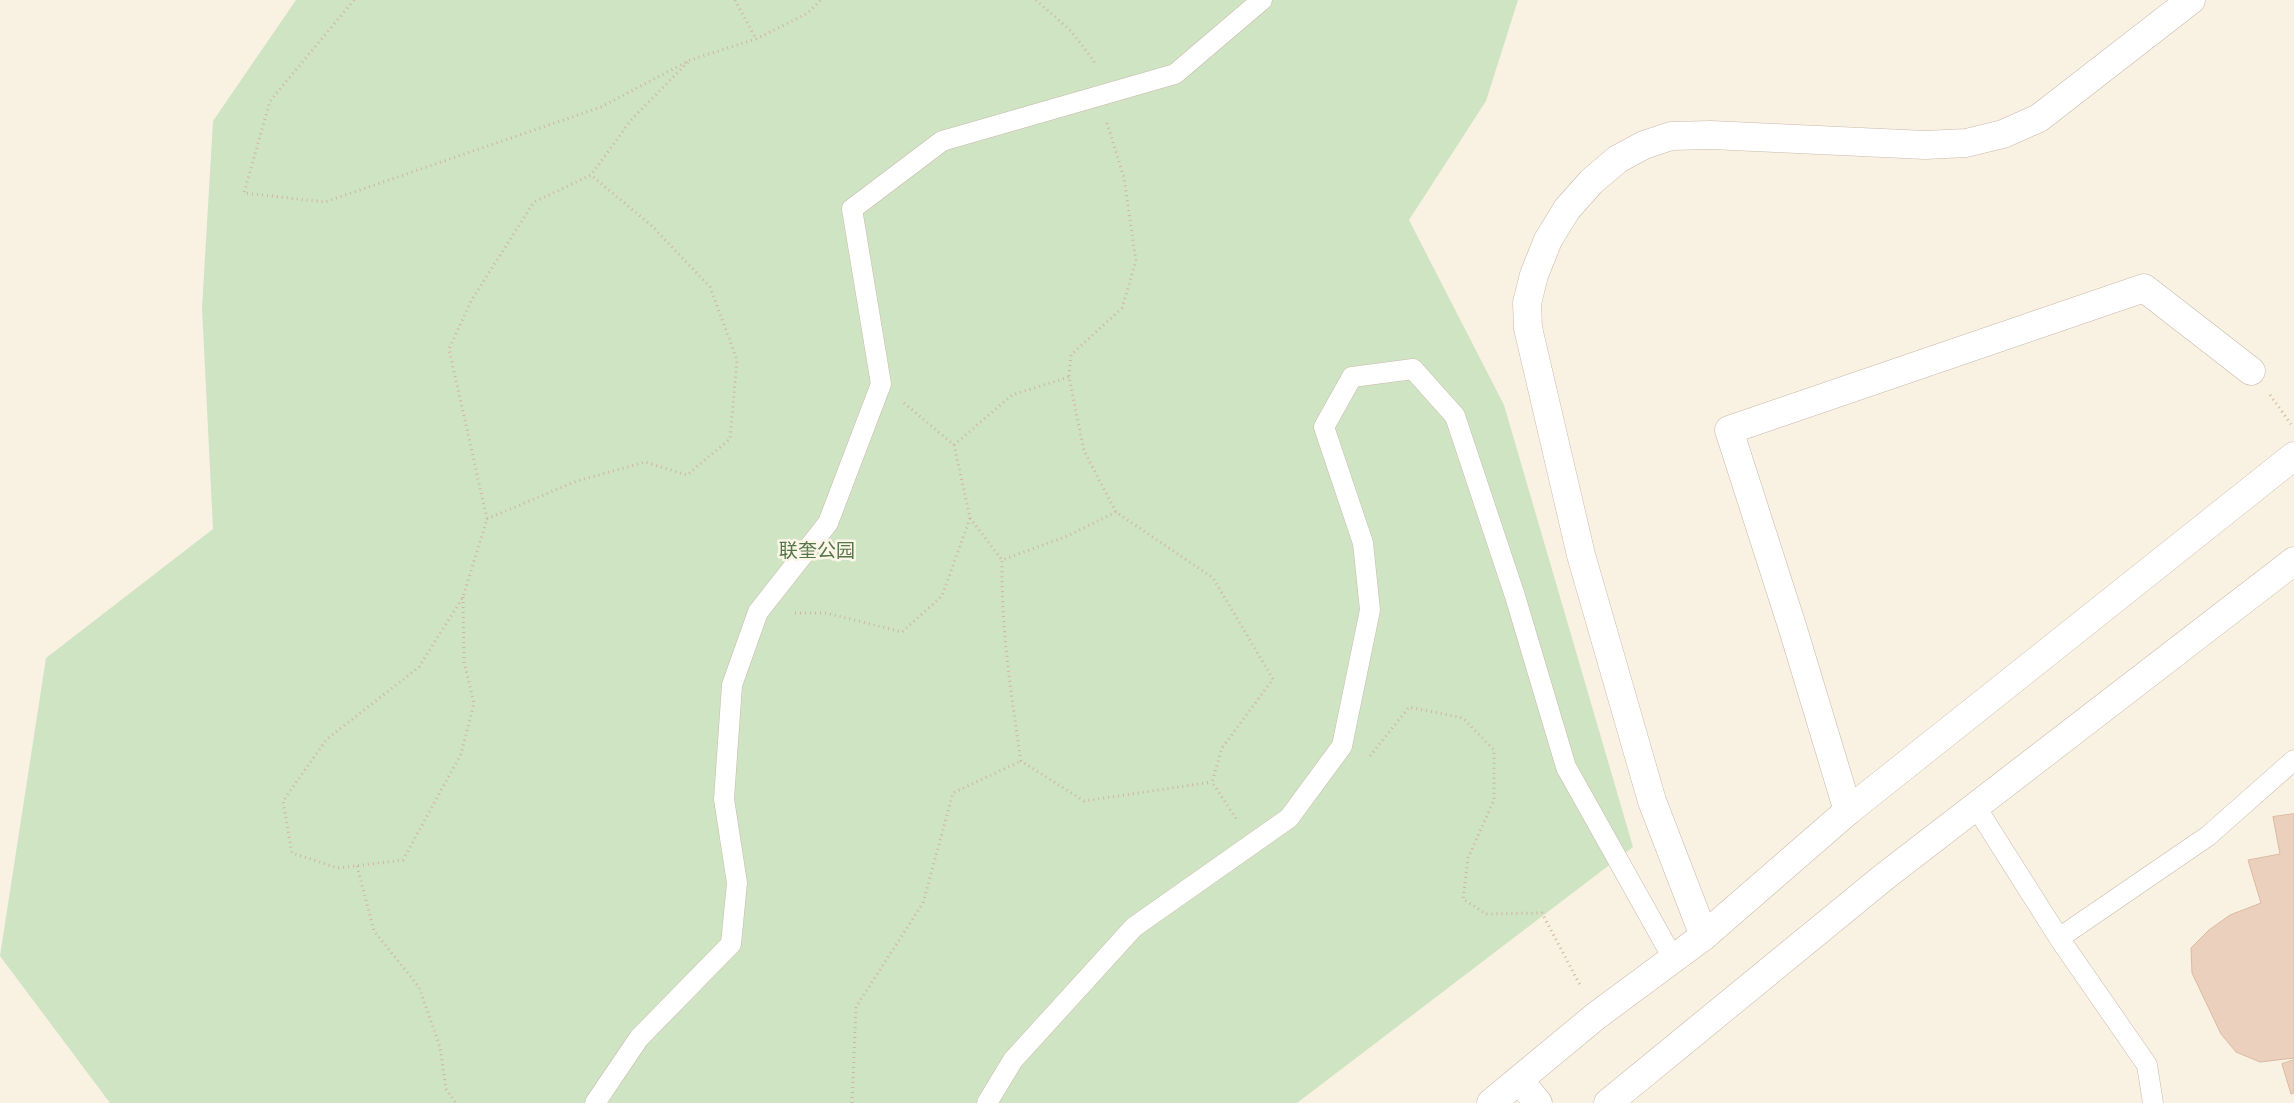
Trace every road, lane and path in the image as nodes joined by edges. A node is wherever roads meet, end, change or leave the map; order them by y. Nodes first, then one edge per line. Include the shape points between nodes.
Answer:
1 (354, 0) edge
2 (735, 0) edge
3 (821, 0) edge
4 (1036, 0) edge
5 (1262, 0) edge
6 (2191, 0) edge
7 (756, 40) junction
8 (690, 60) junction
9 (1098, 96) junction
10 (591, 174) junction
11 (2251, 371) joint
12 (1069, 377) junction
13 (882, 384) junction
14 (2294, 428) edge
15 (954, 445) junction
16 (2294, 456) edge
17 (1116, 512) junction
18 (970, 518) junction
19 (487, 519) junction
20 (1002, 560) junction
21 (2294, 561) edge
22 (463, 597) junction
23 (758, 612) junction
24 (2294, 760) edge
25 (1021, 761) junction
26 (1364, 763) dead end
27 (1212, 782) junction
28 (1976, 807) junction
29 (1848, 811) junction
30 (1252, 844) junction
31 (357, 866) junction
32 (1704, 936) junction
33 (2059, 938) junction
34 (1674, 960) junction
35 (1596, 1016) junction
36 (1520, 1081) junction
37 (456, 1103) edge
38 (595, 1103) edge
39 (852, 1103) edge
40 (987, 1103) edge
41 (1491, 1103) edge
42 (1538, 1103) edge
43 (1608, 1103) edge
44 (2153, 1103) edge

1 - 8 path via 270,101 244,193 325,202 601,107
2 - 7 path
3 - 7 path via 808,13
4 - 9 path via 1071,31 1094,61
5 - 9 lane via 1175,74
6 - 32 street via 2039,118 2003,134 1966,143 1925,146 1711,135 1671,136 1618,159 1567,209 1548,240 1534,274 1527,303 1528,328 1581,556 1647,782
7 - 8 path
8 - 10 path via 631,120
9 - 12 path via 1124,178 1136,261 1122,308 1071,355
9 - 13 lane via 942,141 852,209
10 - 19 path via 534,202 471,301 449,349
10 - 19 path via 652,226 710,287 736,360 730,439 687,475 645,462 574,482
11 - 14 path
11 - 29 street via 2144,288 1729,430
12 - 15 path via 1012,395
12 - 17 path via 1084,451
13 - 15 path
13 - 23 lane via 828,523
15 - 18 path
16 - 29 street
17 - 20 path via 1065,537
17 - 27 path via 1213,578 1273,678 1222,748
18 - 20 path
18 - 23 path via 942,596 902,632 826,613
19 - 22 path
20 - 25 path via 1001,605 1007,669
21 - 28 street
22 - 31 path via 464,662 474,703 461,754 403,860
22 - 31 path via 419,667 327,739 283,801 292,853 338,868
23 - 38 lane via 732,685 724,799 737,883 731,944 639,1038
24 - 33 lane via 2208,836
25 - 27 path via 1084,801
25 - 39 path via 953,793 922,903 856,1007
26 - 35 path via 1409,707 1463,718 1494,750 1494,800 1468,858 1463,899 1486,914 1542,913
27 - 30 path
28 - 33 lane
28 - 43 street via 1884,877
29 - 32 street
30 - 34 lane via 1289,818 1342,746 1370,610 1363,543 1324,427 1352,378 1414,369 1455,416 1515,596 1566,767
30 - 40 lane via 1134,926 1013,1060
31 - 37 path via 374,931 419,987 440,1047 446,1089
32 - 34 street
33 - 44 lane via 2147,1065
34 - 35 street
35 - 36 street
36 - 41 street
36 - 42 street

